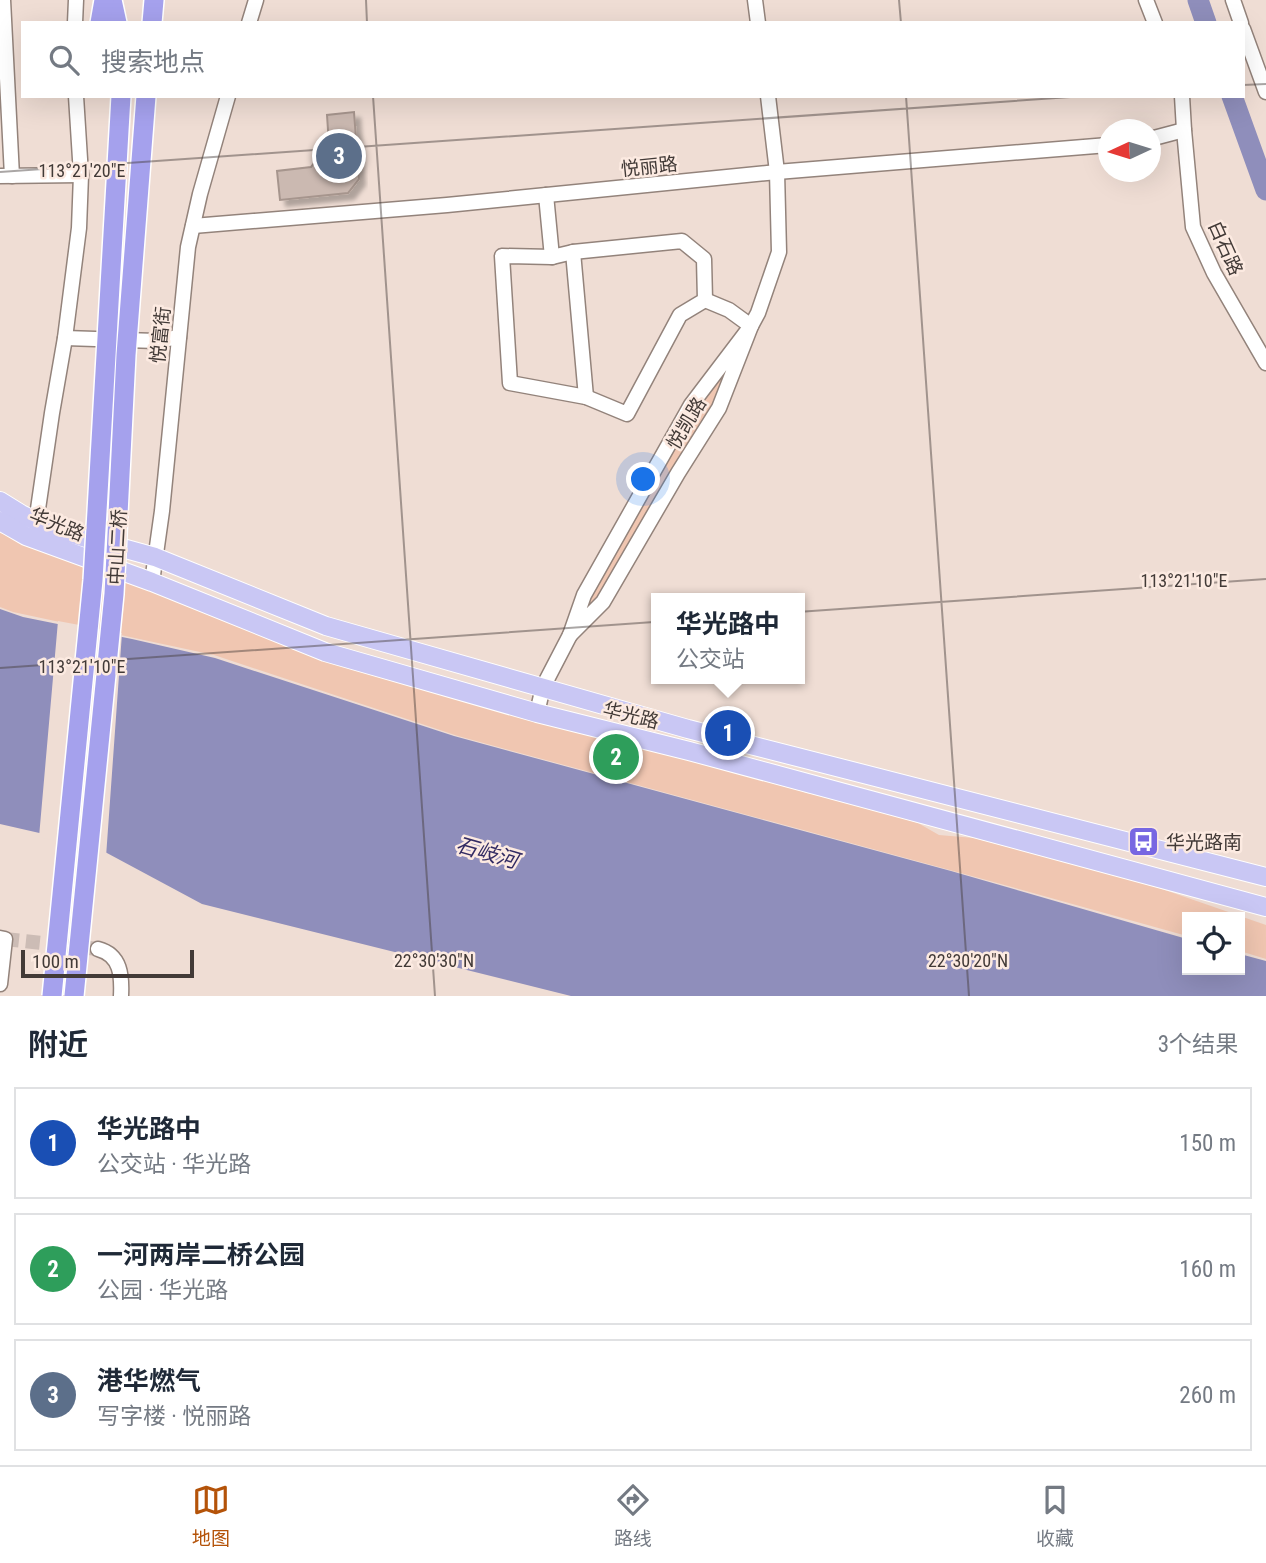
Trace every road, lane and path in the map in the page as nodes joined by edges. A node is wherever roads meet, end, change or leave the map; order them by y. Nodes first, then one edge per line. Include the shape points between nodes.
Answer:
1 (3, 0) edge
2 (76, 0) edge
3 (104, 0) edge
4 (112, 0) edge
5 (126, 0) edge
6 (154, 0) edge
7 (256, 0) edge
8 (755, 0) edge
9 (1146, 0) edge
10 (1233, 0) edge
11 (75, 21) edge
12 (100, 21) edge
13 (117, 21) edge
14 (125, 21) edge
15 (152, 21) edge
16 (250, 21) edge
17 (758, 21) edge
18 (1154, 21) edge
19 (1240, 21) edge
20 (1245, 34) edge
21 (1266, 92) edge
22 (76, 98) edge
23 (121, 98) edge
24 (146, 98) edge
25 (227, 98) edge
26 (768, 98) edge
27 (1182, 98) edge
28 (1184, 130) junction
29 (1161, 136) edge
30 (1098, 146) edge
31 (777, 173) junction
32 (6, 176) edge
33 (81, 176) junction
34 (545, 195) junction
35 (193, 226) junction
36 (573, 252) junction
37 (552, 257) junction
38 (705, 300) junction
39 (751, 326) junction
40 (179, 337) junction
41 (65, 338) junction
42 (1266, 363) edge
43 (586, 397) junction
44 (0, 501) edge
45 (0, 521) edge
46 (30, 528) junction
47 (155, 557) junction
48 (152, 582) junction
49 (570, 635) junction
50 (543, 687) junction
51 (537, 713) junction
52 (1266, 877) edge
53 (1266, 907) edge
54 (3, 938) edge
55 (98, 949) tunnel mouth
56 (0, 984) edge
57 (52, 996) edge
58 (74, 996) edge
59 (121, 996) edge

1 - 32 street
2 - 11 street
3 - 12 highway
4 - 13 highway
5 - 14 highway
6 - 15 highway
7 - 16 street
8 - 17 street
9 - 18 street
10 - 19 street
20 - 21 street
22 - 33 street
23 - 57 highway, 中山二桥, bridge via 93,580
24 - 58 highway, 中山二桥, bridge via 114,594
25 - 35 street, 悦富街
26 - 31 street, 悦凯路
27 - 28 street, 白石路
28 - 29 street
28 - 42 street, 白石路 via 1193,227
30 - 31 street, 悦丽路
31 - 34 street, 悦丽路
31 - 39 street, 悦凯路 via 779,252
32 - 33 street
33 - 41 street
34 - 35 street, 悦丽路
34 - 37 street
35 - 40 street, 悦富街
36 - 37 street
36 - 38 street via 682,241 704,259
36 - 43 street
37 - 43 street via 502,256 510,383
38 - 39 street
38 - 43 street via 680,315 627,414
39 - 49 street, 悦凯路 via 691,405 584,595
39 - 49 street, 悦凯路 via 719,408 603,603
40 - 41 street via 156,341
40 - 47 street, 悦富街
41 - 46 street via 38,509
44 - 46 main road, 华光路
45 - 46 main road, 华光路
46 - 47 main road, 华光路 via 50,528
46 - 48 main road, 华光路
47 - 48 street, 悦富街
47 - 50 main road, 华光路 via 326,626
48 - 51 main road, 华光路 via 325,652
49 - 50 street, 悦凯路
50 - 51 street, 悦凯路
50 - 52 main road, 华光路 via 688,729
51 - 53 main road, 华光路
54 - 56 street
55 - 59 street via 122,974

